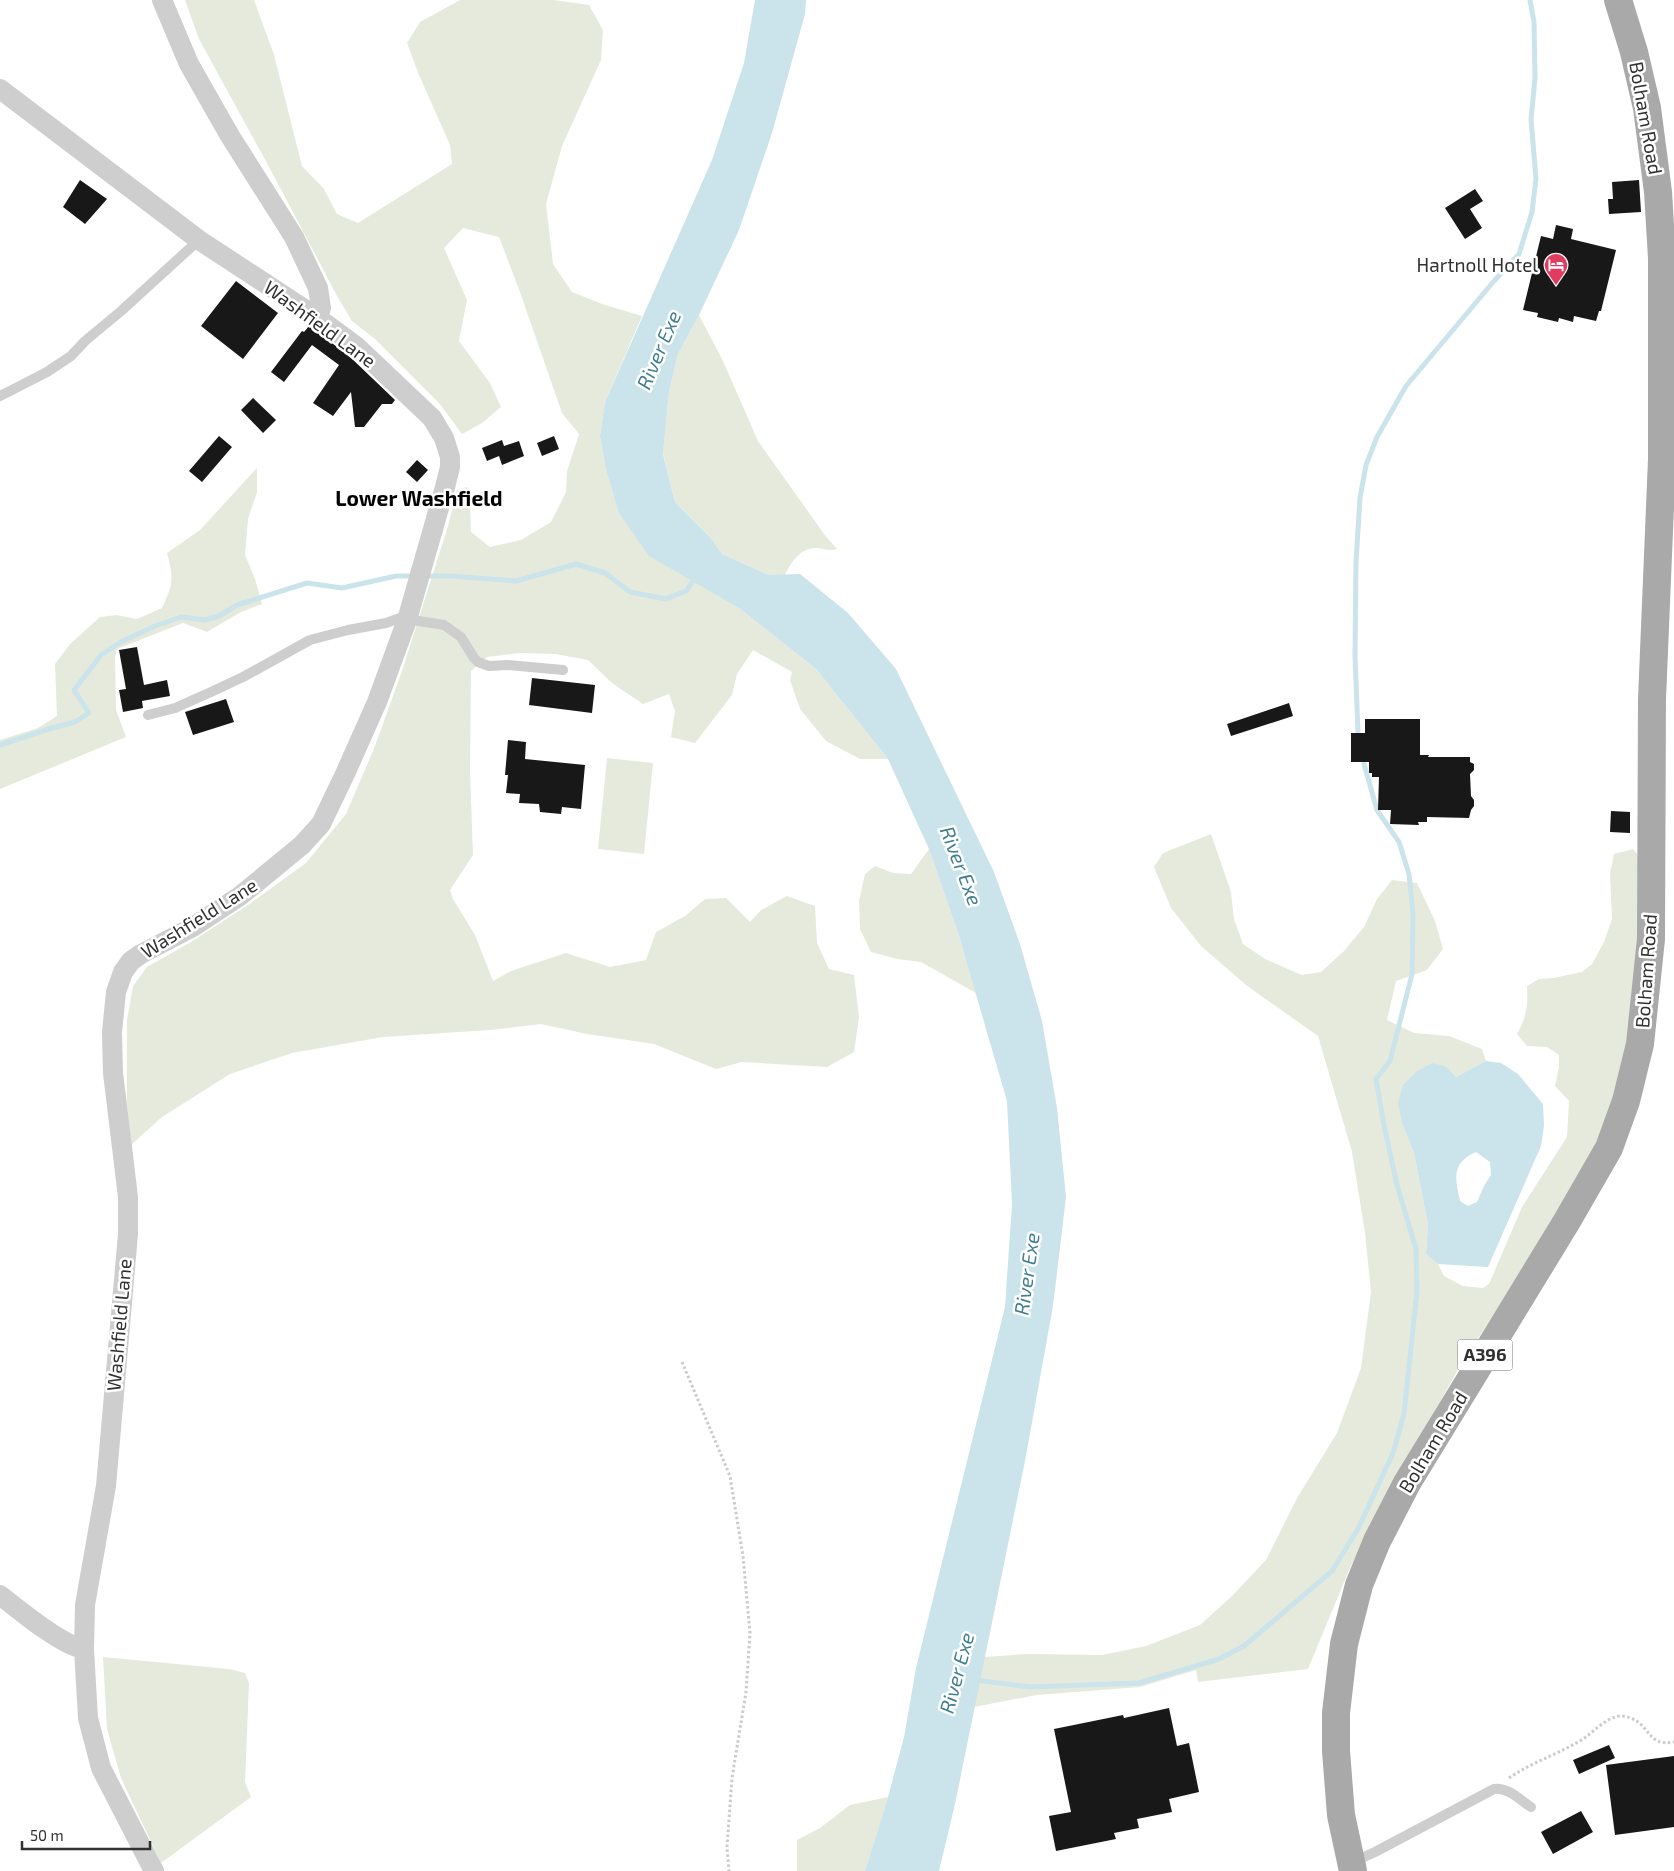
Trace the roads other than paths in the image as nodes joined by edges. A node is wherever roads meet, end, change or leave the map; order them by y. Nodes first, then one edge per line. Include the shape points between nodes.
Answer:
1 (162, 0) edge
2 (1618, 0) edge
3 (0, 89) edge
4 (199, 240) junction
5 (1668, 251) edge
6 (318, 318) junction
7 (0, 396) edge
8 (407, 620) junction
9 (563, 670) dead end
10 (148, 715) dead end
11 (0, 1595) edge
12 (84, 1649) junction
13 (1532, 1807) dead end
14 (1352, 1867) edge
15 (154, 1871) edge

1 - 6 street via 189,64 294,237 318,288 321,308
2 - 5 main road, Bolham Road / A396 via 1647,108
3 - 4 street, Washfield Lane
4 - 6 street, Washfield Lane
4 - 7 lane via 71,356
5 - 14 main road, Bolham Road / A396 via 1652,699 1651,939 1640,1044 1626,1101 1609,1148 1406,1483 1359,1585 1344,1644 1336,1732 1338,1794
6 - 8 street, Washfield Lane via 356,346 395,382 432,418 444,438 450,467
8 - 9 lane via 444,625 461,637 474,658 489,666
8 - 10 lane via 400,618 310,640 211,692 175,708
8 - 12 street, Washfield Lane via 377,702 321,824 302,845 240,896 132,961 118,986 112,1032 113,1073 128,1197 128,1234 106,1486 85,1605
11 - 12 street via 51,1633 76,1648
12 - 15 street, Washfield Lane via 88,1718 101,1768
13 - 14 lane via 1501,1788 1482,1794

